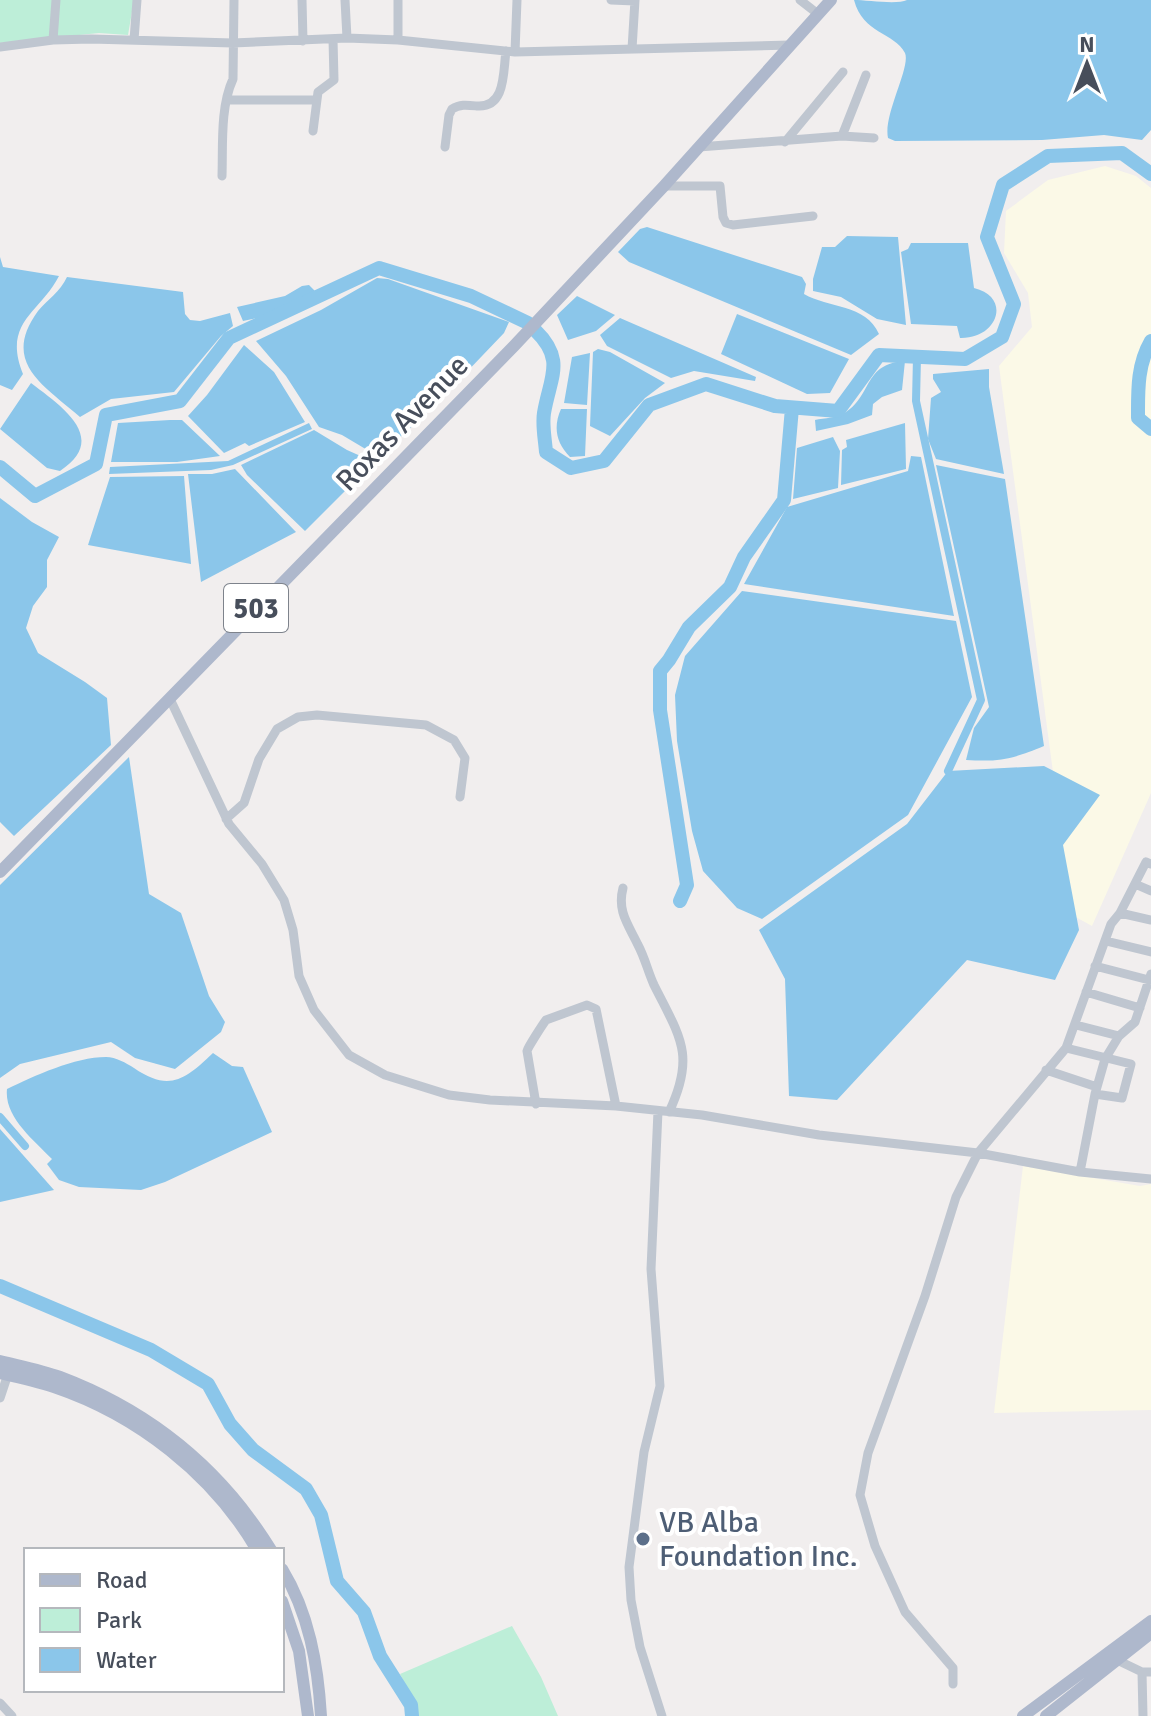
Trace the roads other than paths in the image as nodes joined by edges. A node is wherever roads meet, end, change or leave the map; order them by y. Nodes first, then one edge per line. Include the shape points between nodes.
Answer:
1 (56, 0) edge
2 (137, 0) edge
3 (234, 0) edge
4 (302, 0) edge
5 (345, 0) edge
6 (398, 0) edge
7 (517, 0) edge
8 (611, 0) edge
9 (800, 0) edge
10 (831, 0) edge
11 (635, 1) edge
12 (818, 14) junction
13 (347, 38) junction
14 (333, 39) junction
15 (53, 40) junction
16 (134, 40) junction
17 (398, 40) junction
18 (303, 41) junction
19 (233, 43) junction
20 (790, 45) junction
21 (0, 47) edge
22 (632, 49) junction
23 (510, 51) junction
24 (843, 72) dead end
25 (866, 75) dead end
26 (227, 100) junction
27 (315, 100) junction
28 (313, 131) dead end
29 (842, 136) junction
30 (874, 138) dead end
31 (785, 142) junction
32 (445, 147) dead end
33 (699, 147) junction
34 (222, 176) dead end
35 (664, 186) junction
36 (813, 216) dead end
37 (170, 699) junction
38 (460, 797) dead end
39 (226, 819) junction
40 (1151, 864) edge
41 (0, 872) edge
42 (1135, 884) junction
43 (623, 888) dead end
44 (1151, 891) edge
45 (1120, 913) junction
46 (1151, 920) edge
47 (1106, 941) junction
48 (1151, 952) edge
49 (1095, 966) junction
50 (1150, 977) edge
51 (1086, 992) junction
52 (1140, 1008) junction
53 (1076, 1025) junction
54 (1119, 1036) junction
55 (1066, 1048) junction
56 (1105, 1059) junction
57 (1046, 1070) junction
58 (1096, 1090) junction
59 (536, 1104) junction
60 (616, 1106) junction
61 (658, 1111) junction
62 (669, 1112) junction
63 (978, 1153) junction
64 (1080, 1172) junction
65 (1151, 1179) edge
66 (5, 1368) edge
67 (0, 1398) edge
68 (256, 1548) edge
69 (270, 1548) edge
70 (284, 1573) edge
71 (284, 1607) edge
72 (1151, 1621) edge
73 (1151, 1633) edge
74 (1117, 1660) junction
75 (1146, 1672) edge
76 (953, 1684) dead end
77 (0, 1703) edge
78 (12, 1716) edge
79 (308, 1716) edge
80 (321, 1716) edge
81 (662, 1716) edge
82 (1023, 1716) edge
83 (1046, 1716) edge
84 (1143, 1716) edge

1 - 15 street
2 - 16 street
3 - 19 street
4 - 18 street
5 - 13 street
6 - 17 street
7 - 23 street
8 - 11 street
9 - 12 street
10 - 12 main road, Roxas Avenue / 503
11 - 22 street
12 - 20 main road, Roxas Avenue / 503
13 - 14 street
13 - 17 street
14 - 18 street
14 - 27 street via 334,80
15 - 16 street
15 - 21 street
16 - 19 street
17 - 23 street
18 - 19 street
19 - 26 street
20 - 22 street
20 - 33 main road, Roxas Avenue / 503
22 - 23 street
23 - 32 street via 499,97 486,106 452,109
24 - 31 street
25 - 29 street
26 - 27 street
26 - 34 street
27 - 28 street
29 - 30 street
29 - 31 street
31 - 33 street
33 - 35 main road, Roxas Avenue / 503
35 - 36 street via 720,186 723,217 733,225
35 - 37 main road, Roxas Avenue / 503
37 - 39 street
37 - 41 main road, Roxas Avenue / 503
38 - 39 street via 465,758 454,740 426,725 317,715 298,717 277,729 259,759 244,803
39 - 59 street via 274,882 290,917 304,990 349,1055 385,1075 449,1095
40 - 42 street via 1146,862
42 - 44 street
42 - 45 street
43 - 62 street via 620,911 682,1041 683,1076
45 - 46 street
45 - 47 street
47 - 48 street
47 - 49 street
49 - 50 street
49 - 51 street
50 - 52 street
51 - 52 street
51 - 53 street
52 - 54 street via 1135,1022
53 - 54 street
53 - 55 street
54 - 56 street
55 - 56 street
55 - 57 street
56 - 58 street
56 - 58 street via 1131,1064 1122,1098
57 - 58 street
57 - 63 street
58 - 64 street
59 - 60 street
59 - 60 street via 529,1046 546,1020 587,1005 596,1009
60 - 61 street
61 - 62 street
61 - 81 street via 651,1269 660,1386 644,1452 629,1567 640,1647
62 - 63 street
63 - 64 street
63 - 76 street via 956,1197 868,1453 860,1495 875,1546 905,1612 953,1668
64 - 65 street
66 - 67 street
66 - 68 main road via 102,1407 152,1438 200,1475
66 - 69 main road via 57,1376 109,1398 160,1429 208,1468
70 - 80 main road via 313,1648
71 - 79 main road via 299,1651
72 - 82 main road
73 - 74 main road
74 - 75 street
74 - 83 main road
75 - 84 street
77 - 78 street

